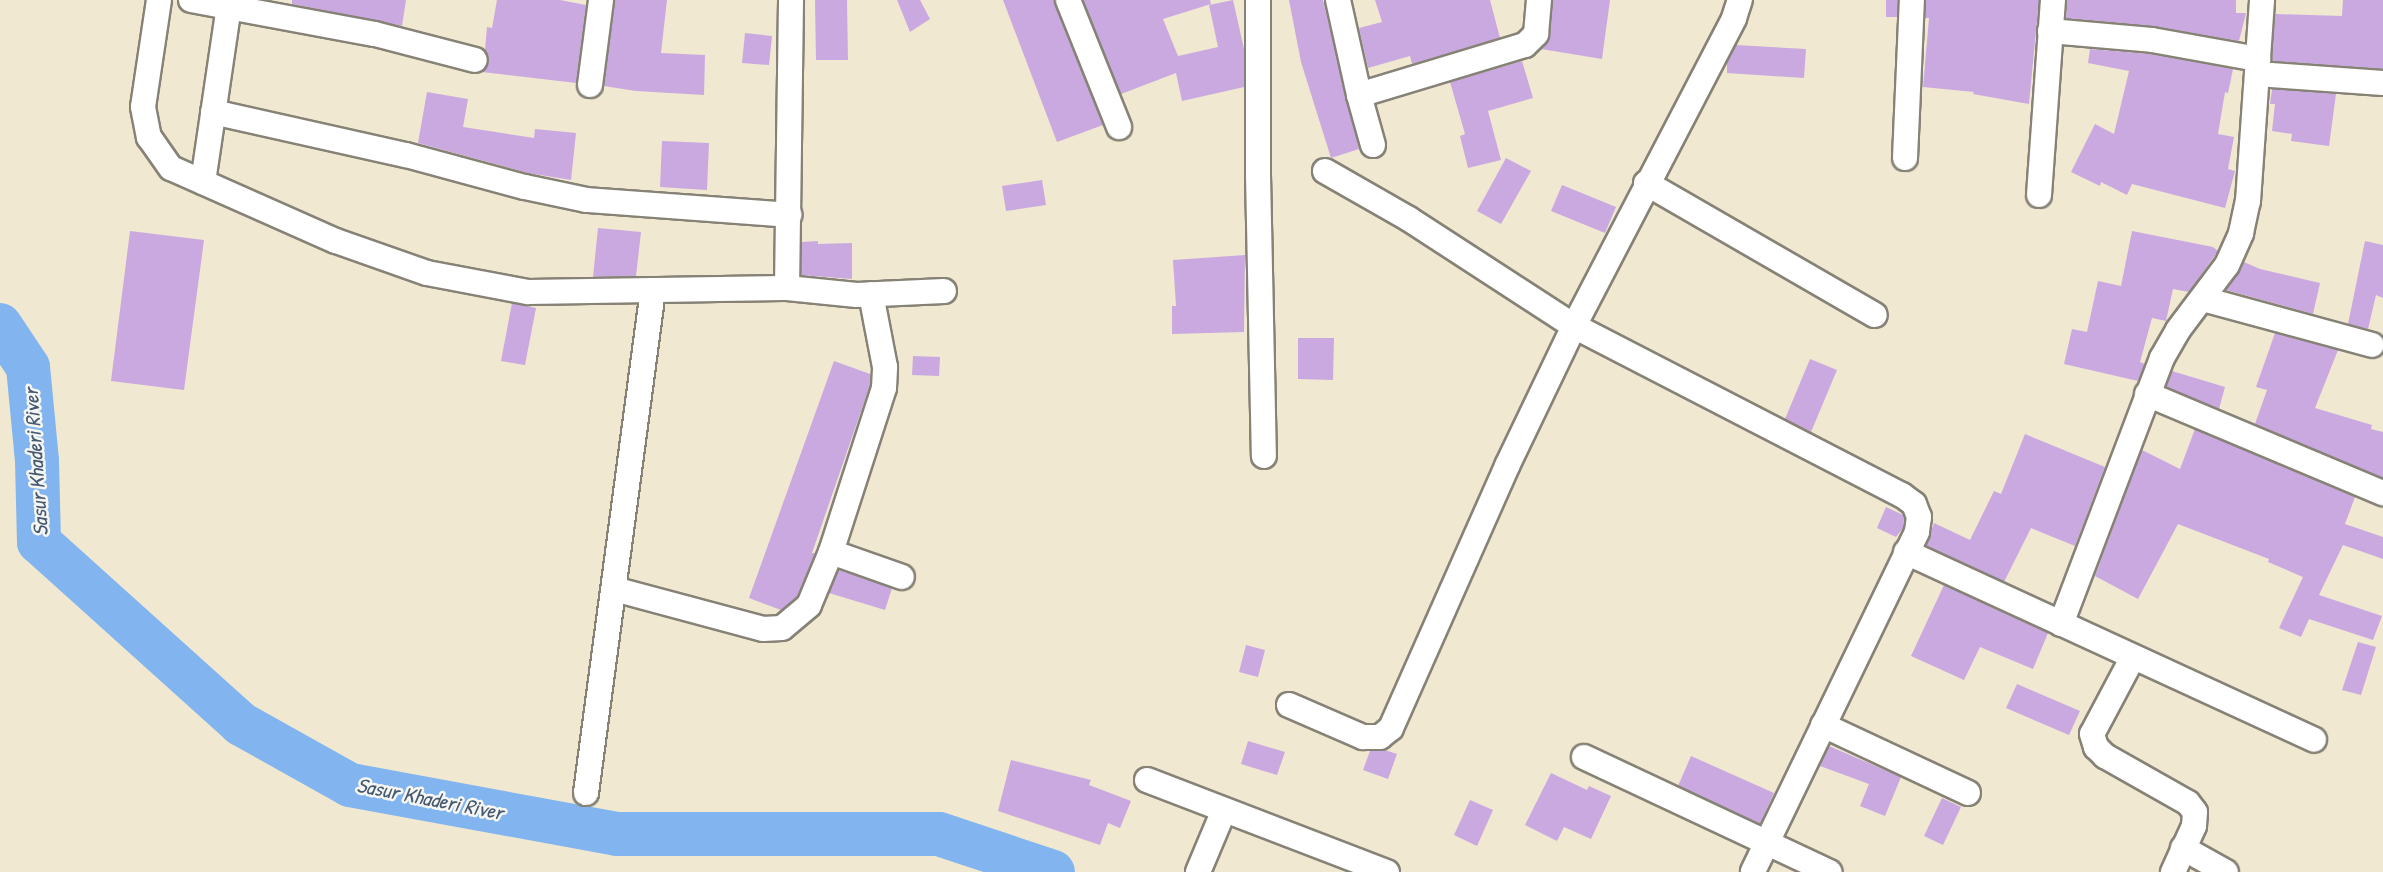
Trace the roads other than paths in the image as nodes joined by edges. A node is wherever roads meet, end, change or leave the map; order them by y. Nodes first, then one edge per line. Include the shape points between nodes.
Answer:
1 (159, 0) edge
2 (191, 0) edge
3 (601, 0) edge
4 (791, 0) edge
5 (1068, 0) edge
6 (1258, 0) edge
7 (1338, 0) edge
8 (1539, 0) edge
9 (1740, 0) edge
10 (1912, 0) edge
11 (2053, 0) edge
12 (2262, 0) edge
13 (229, 6) junction
14 (2050, 31) junction
15 (475, 60) dead end
16 (2257, 67) junction
17 (2383, 83) edge
18 (590, 85) dead end
19 (1359, 95) junction
20 (213, 112) junction
21 (1119, 127) dead end
22 (1373, 144) dead end
23 (1905, 158) dead end
24 (1325, 171) dead end
25 (202, 182) junction
26 (1646, 183) junction
27 (2039, 195) dead end
28 (789, 215) junction
29 (787, 288) junction
30 (653, 290) junction
31 (944, 291) dead end
32 (871, 294) junction
33 (2203, 299) junction
34 (1875, 315) dead end
35 (1574, 326) junction
36 (2372, 345) dead end
37 (2147, 394) junction
38 (1264, 456) dead end
39 (2383, 493) edge
40 (831, 552) junction
41 (1906, 552) junction
42 (902, 577) dead end
43 (614, 589) junction
44 (2061, 624) junction
45 (2133, 657) junction
46 (1289, 705) dead end
47 (1823, 725) junction
48 (2314, 740) dead end
49 (1584, 757) dead end
50 (1147, 780) dead end
51 (586, 793) dead end
52 (1968, 794) dead end
53 (1224, 810) junction
54 (1769, 842) junction
55 (2183, 848) junction
56 (1198, 872) edge
57 (1387, 872) edge
58 (1753, 872) edge
59 (1829, 872) edge
60 (2173, 872) edge
61 (2226, 872) edge

1 - 25 street via 143,107 149,137 171,168
2 - 13 street
3 - 18 street
4 - 28 street
5 - 21 street
6 - 38 street
7 - 19 street
8 - 19 street via 1536,34 1525,45
9 - 26 street
10 - 23 street
11 - 14 street
12 - 16 street
13 - 15 street via 375,34
13 - 20 street
14 - 16 street via 2152,40
14 - 27 street
16 - 17 street
16 - 33 street via 2248,201 2241,233 2227,265
19 - 22 street
20 - 25 street
20 - 28 street via 586,200
24 - 35 street via 1409,219
25 - 30 street via 336,241 427,273 528,292
26 - 34 street
26 - 35 street
28 - 29 street
29 - 30 street
29 - 32 street via 828,294
30 - 43 street
31 - 32 street
32 - 40 street via 885,368 884,388
33 - 36 street
33 - 37 street via 2178,330
35 - 41 street via 1902,495 1914,504 1919,517 1917,532
35 - 46 street via 1391,728 1380,737 1363,737
37 - 39 street
37 - 44 street
40 - 42 street
40 - 43 street via 809,605 782,628 763,629
41 - 44 street
41 - 47 street
43 - 51 street
44 - 45 street
45 - 48 street
45 - 55 street via 2092,734 2096,747 2105,756 2188,803 2195,812 2194,826
47 - 52 street
47 - 54 street
49 - 54 street
50 - 53 street
53 - 56 street
53 - 57 street
54 - 58 street
54 - 59 street
55 - 60 street
55 - 61 street

